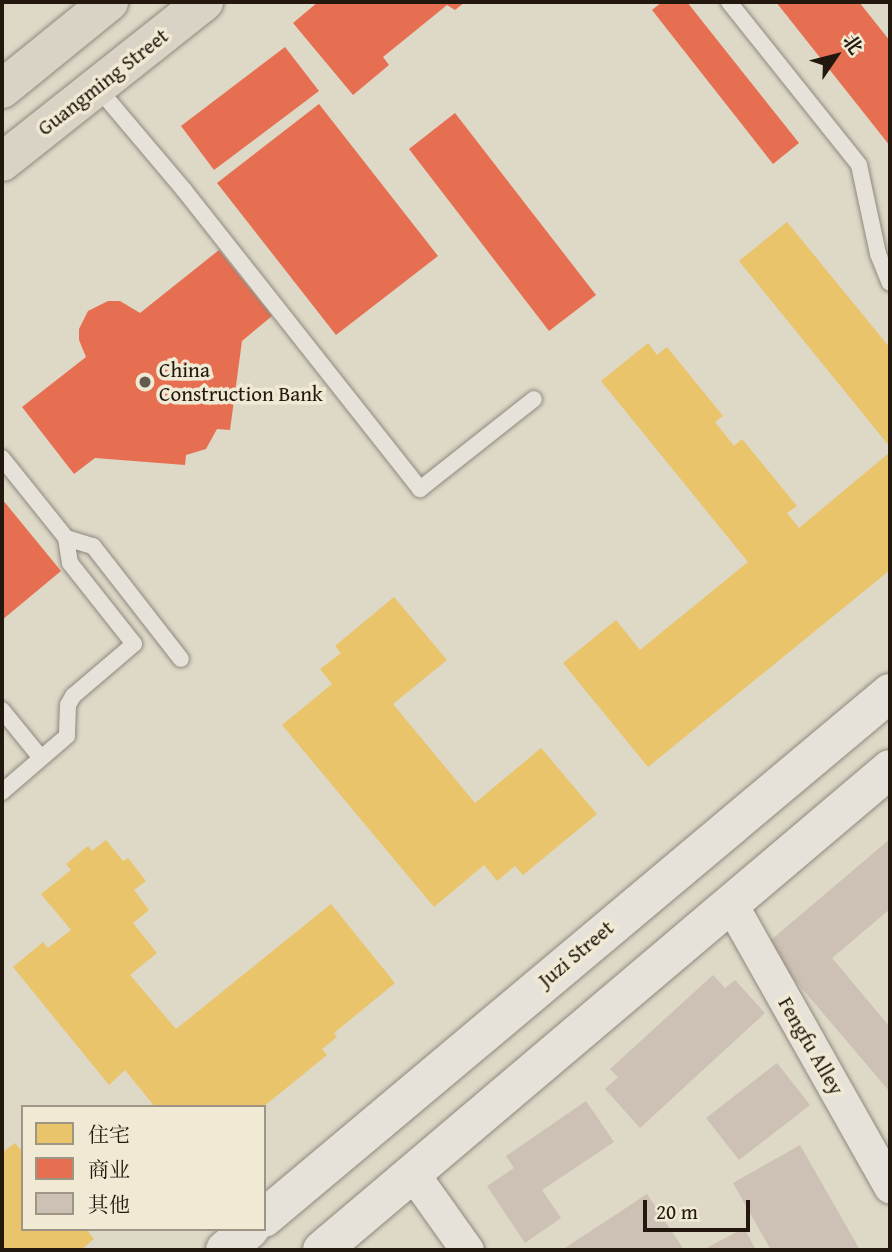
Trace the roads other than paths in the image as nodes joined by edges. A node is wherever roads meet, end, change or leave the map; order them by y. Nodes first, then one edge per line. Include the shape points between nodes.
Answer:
1 (109, 2) edge
2 (204, 2) edge
3 (729, 2) edge
4 (97, 87) junction
5 (2, 89) edge
6 (2, 162) edge
7 (890, 283) edge
8 (534, 399) dead end
9 (2, 458) edge
10 (66, 538) junction
11 (181, 659) dead end
12 (890, 693) edge
13 (2, 710) edge
14 (41, 758) junction
15 (890, 769) edge
16 (2, 792) edge
17 (732, 906) junction
18 (413, 1174) junction
19 (890, 1185) edge
20 (266, 1215) edge
21 (248, 1231) edge
22 (225, 1250) edge
23 (322, 1250) edge
24 (467, 1250) edge

1 - 5 main road
2 - 4 main road, Guangming Street
3 - 7 lane via 859,165 878,254
4 - 6 main road, Guangming Street
4 - 8 lane via 420,489
9 - 10 lane
10 - 11 lane via 93,547
10 - 14 lane via 70,562 134,644 73,696 68,705 67,736
12 - 20 main road, Juzi Street
13 - 14 lane
14 - 16 lane
15 - 17 main road
17 - 18 main road
17 - 19 street, Fengfu Alley
18 - 23 main road
18 - 24 street
21 - 22 main road

